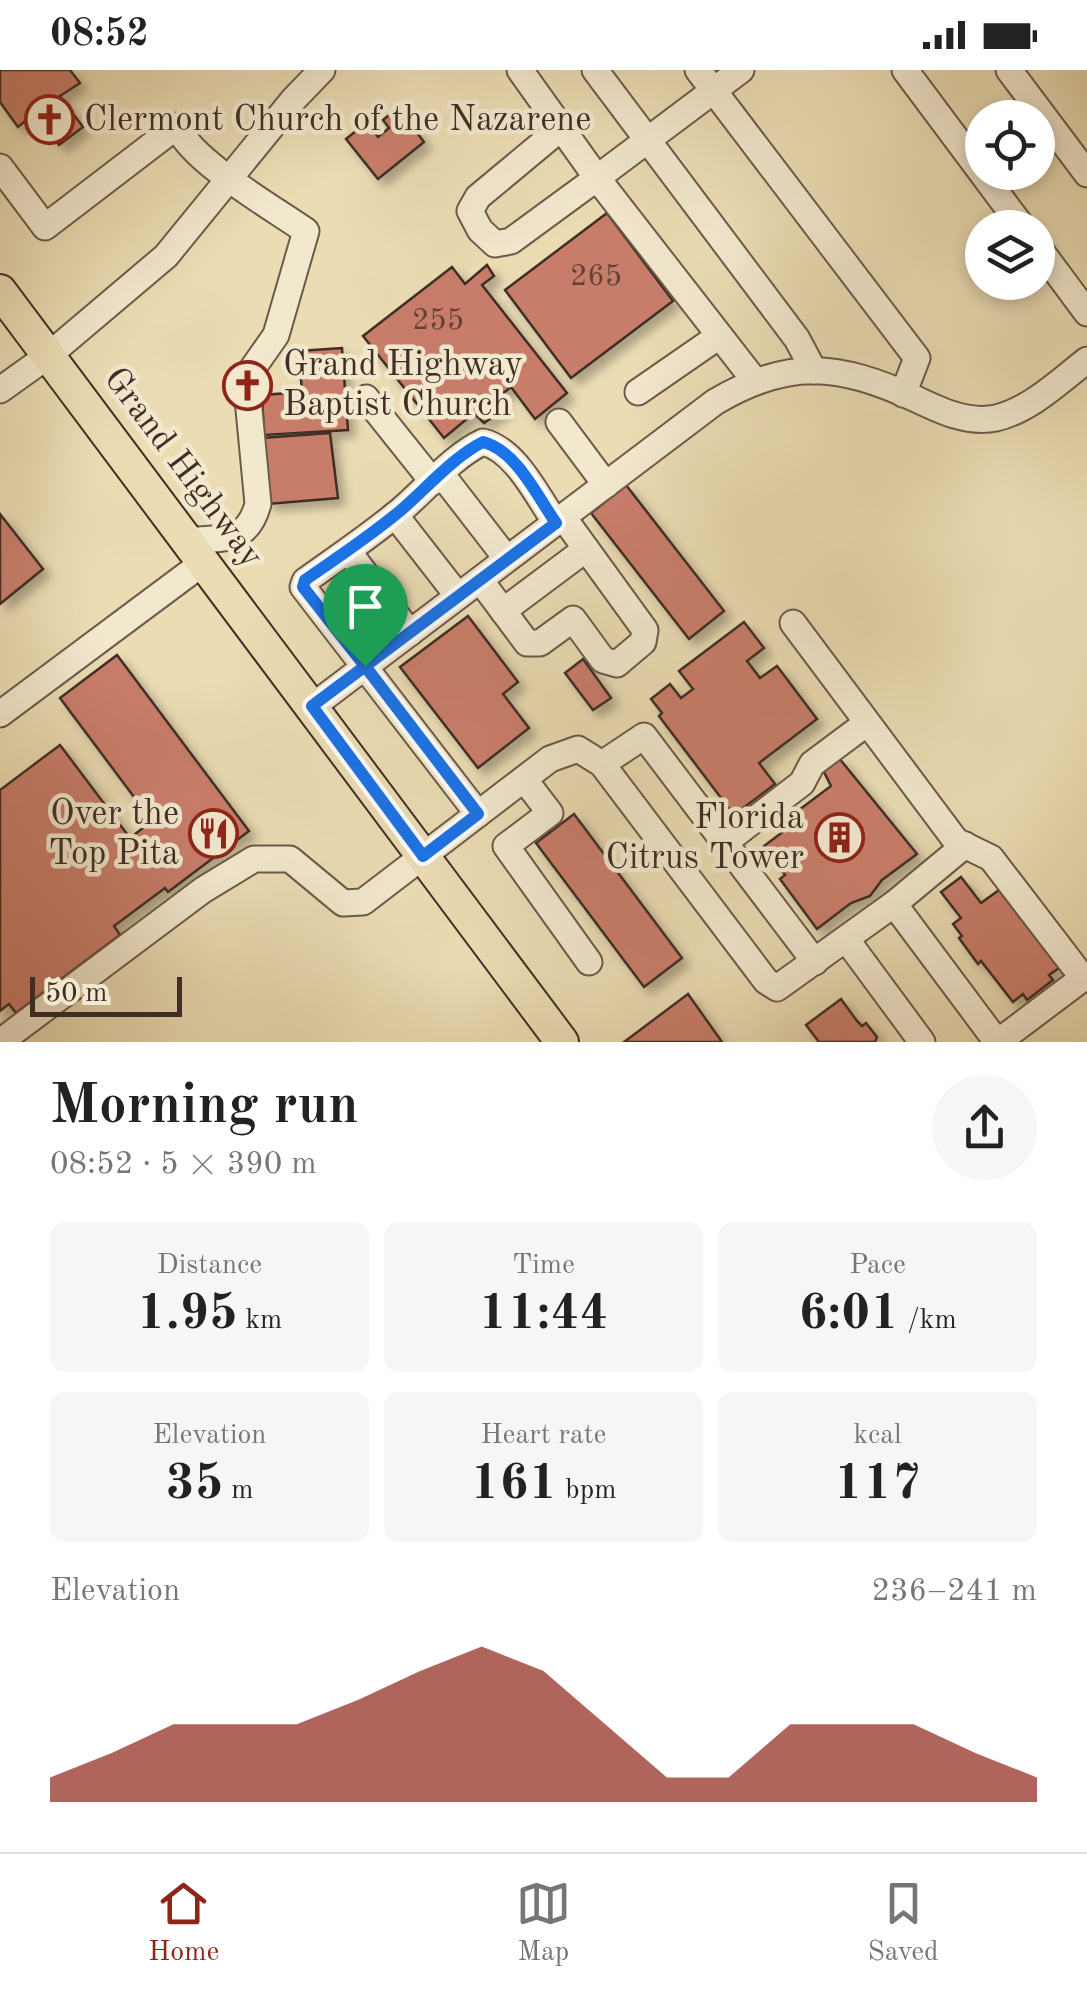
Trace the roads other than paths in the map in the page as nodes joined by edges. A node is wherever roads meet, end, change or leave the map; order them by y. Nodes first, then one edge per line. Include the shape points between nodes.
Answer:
1 (322, 70) edge
2 (520, 70) edge
3 (595, 70) edge
4 (741, 70) edge
5 (905, 70) edge
6 (1009, 70) edge
7 (706, 80) edge
8 (562, 128) junction
9 (646, 141) junction
10 (0, 166) edge
11 (1087, 174) edge
12 (597, 178) junction
13 (230, 179) junction
14 (1010, 210) edge
15 (1055, 270) edge
16 (0, 291) edge
17 (1087, 313) edge
18 (720, 336) junction
19 (50, 355) junction
20 (1087, 360) edge
21 (814, 370) junction
22 (755, 381) junction
23 (0, 390) edge
24 (638, 392) dead end
25 (903, 394) junction
26 (366, 398) dead end
27 (560, 422) dead end
28 (438, 479) junction
29 (606, 484) junction
30 (395, 515) junction
31 (559, 520) junction
32 (348, 550) junction
33 (586, 550) junction
34 (196, 552) junction
35 (507, 560) junction
36 (480, 580) junction
37 (458, 596) junction
38 (503, 611) junction
39 (793, 623) dead end
40 (410, 633) junction
41 (365, 666) junction
42 (312, 706) junction
43 (0, 714) edge
44 (867, 722) junction
45 (602, 764) junction
46 (524, 779) junction
47 (478, 814) junction
48 (724, 843) junction
49 (965, 845) junction
50 (423, 856) junction
51 (894, 904) junction
52 (846, 939) junction
53 (589, 962) dead end
54 (814, 962) junction
55 (1085, 977) edge
56 (0, 1042) edge
57 (562, 1042) edge
58 (922, 1042) edge
59 (997, 1042) edge

1 - 13 street, Grand Highway
2 - 8 street
3 - 9 street
4 - 7 street
5 - 14 street
6 - 11 street
7 - 9 street
7 - 25 street via 917,358
8 - 12 street
8 - 12 street via 478,196 470,211 480,230 495,244 510,242
9 - 12 street
9 - 21 street
10 - 13 street via 45,226 178,126 182,138
12 - 18 street
13 - 19 street, Grand Highway via 166,256
13 - 34 street via 306,231 276,335 246,378 258,504 253,524
15 - 17 street
16 - 19 main road
18 - 22 street
18 - 24 street
19 - 23 street
19 - 34 main road, Grand Highway
20 - 25 street via 1026,406 992,418 956,416
21 - 22 street
21 - 25 street via 854,374
22 - 29 street
26 - 28 street
27 - 29 street
28 - 30 street
28 - 31 street via 470,448 497,445
28 - 35 street
29 - 31 street
30 - 32 street
30 - 37 street
31 - 33 street
31 - 35 street
32 - 40 street
32 - 41 street via 303,587
33 - 38 street
33 - 38 street via 645,630 643,642 616,664 603,660 573,619 540,643 527,644
34 - 42 main road, Grand Highway
34 - 43 street
35 - 36 street
36 - 37 street
36 - 38 street
37 - 40 street
39 - 44 street
40 - 41 street
41 - 42 street
41 - 47 street
42 - 50 main road, Grand Highway
44 - 48 street
44 - 49 street
45 - 46 street via 578,749 550,758
45 - 48 street via 644,736
45 - 54 street via 766,981 777,988
46 - 47 street
46 - 53 street via 550,813 506,846
47 - 50 street
48 - 54 street
49 - 51 street
49 - 55 street via 991,858
50 - 56 street via 353,904 344,904 290,860 254,859
50 - 57 main road, Grand Highway
51 - 52 street
51 - 59 street
52 - 54 street
52 - 58 street
55 - 59 street

